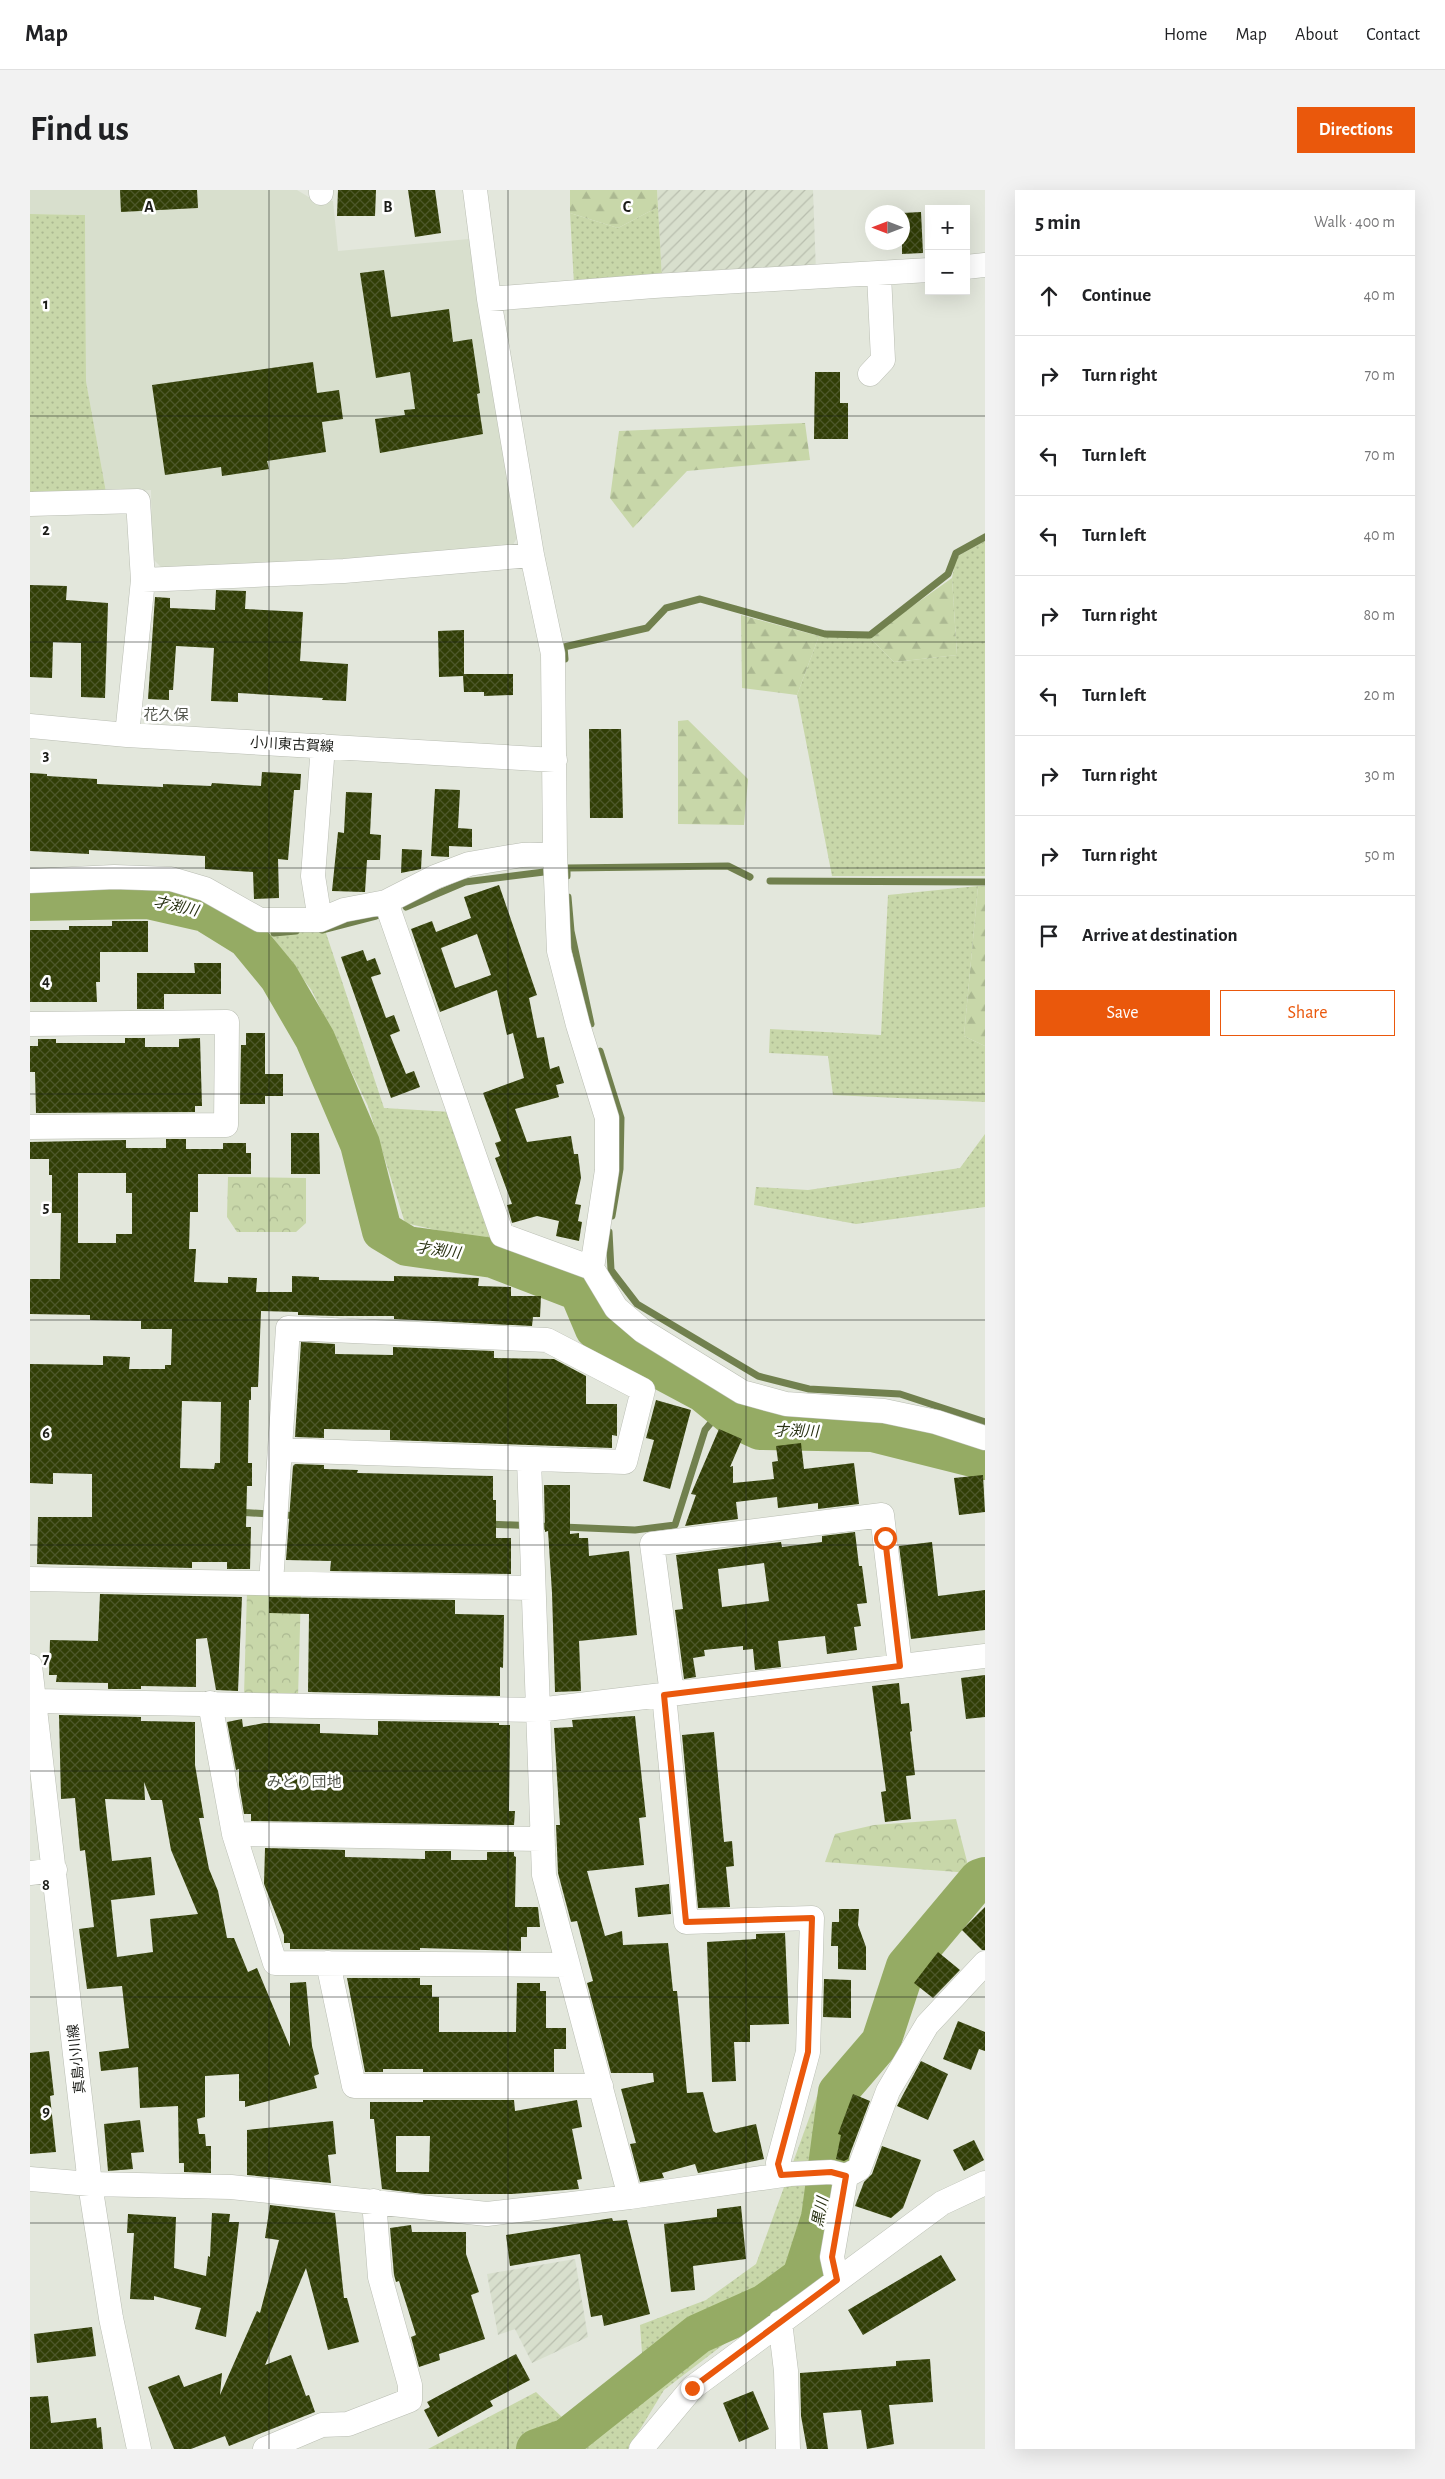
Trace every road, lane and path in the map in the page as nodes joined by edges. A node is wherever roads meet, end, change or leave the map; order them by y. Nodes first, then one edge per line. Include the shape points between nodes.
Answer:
1 (475, 190) edge
2 (985, 266) edge
3 (970, 267) edge
4 (925, 270) edge
5 (879, 274) junction
6 (489, 299) junction
7 (870, 374) dead end
8 (30, 504) edge
9 (532, 555) junction
10 (143, 580) junction
11 (30, 726) edge
12 (127, 735) junction
13 (323, 746) junction
14 (555, 760) junction
15 (554, 854) junction
16 (30, 881) edge
17 (386, 902) junction
18 (320, 920) junction
19 (30, 1024) edge
20 (30, 1127) edge
21 (592, 1268) junction
22 (985, 1438) edge
23 (280, 1450) junction
24 (529, 1460) junction
25 (30, 1579) edge
26 (271, 1583) junction
27 (532, 1588) junction
28 (985, 1656) edge
29 (30, 1666) edge
30 (900, 1666) junction
31 (668, 1694) junction
32 (34, 1701) junction
33 (210, 1703) junction
34 (538, 1710) junction
35 (234, 1834) junction
36 (542, 1839) junction
37 (55, 1870) junction
38 (30, 1873) edge
39 (985, 1962) edge
40 (328, 1963) junction
41 (568, 1965) junction
42 (601, 2086) junction
43 (786, 2174) junction
44 (846, 2176) junction
45 (30, 2179) edge
46 (985, 2183) edge
47 (90, 2184) junction
48 (630, 2197) junction
49 (374, 2201) junction
50 (837, 2280) junction
51 (780, 2322) junction
52 (139, 2449) edge
53 (265, 2449) edge
54 (642, 2449) edge
55 (788, 2449) edge

1 - 6 street
2 - 3 street
4 - 5 street
5 - 6 street
5 - 7 street via 883,360
6 - 9 street
8 - 10 street via 138,501
9 - 10 street via 344,571
9 - 14 street via 553,654
10 - 12 street
11 - 12 street, 小川東古賀線
12 - 13 street, 小川東古賀線
13 - 14 street, 小川東古賀線
13 - 18 street via 313,876
14 - 15 street
15 - 17 street via 522,855 469,864
15 - 21 street via 559,951 607,1118 607,1170
16 - 18 street via 114,877 171,879 205,889 260,920
17 - 18 street via 344,910
17 - 21 street via 502,1235
19 - 20 street via 227,1022 226,1125
21 - 22 street via 616,1308 643,1331 742,1392 786,1404 884,1412 936,1422
23 - 24 street
23 - 24 street via 288,1328 546,1340 643,1390 626,1462
23 - 26 street
24 - 27 street
25 - 26 street
26 - 27 street
27 - 34 street
28 - 30 street
29 - 32 street, 真島小川線
30 - 31 street
30 - 31 street via 882,1515 873,1516 652,1544
31 - 34 street
31 - 43 street via 686,1922 812,1918 808,2052 778,2164
32 - 33 street
32 - 37 street, 真島小川線
33 - 34 street
33 - 35 street
34 - 36 street
35 - 36 street
35 - 40 street via 275,1963
36 - 41 street via 544,1875
37 - 38 street
37 - 47 street, 真島小川線
39 - 44 street via 928,2025 888,2091 859,2169
40 - 41 street
40 - 42 street via 354,2086
41 - 42 street
42 - 48 street
43 - 44 street via 831,2172
43 - 48 street
44 - 50 street via 832,2257
45 - 47 street
46 - 50 street via 942,2203
47 - 49 street via 231,2187
47 - 52 street, 真島小川線 via 113,2328
48 - 49 street via 486,2214
49 - 53 street via 380,2277 410,2385 410,2400 348,2424 322,2425
50 - 51 street
51 - 54 street via 692,2388
51 - 55 street via 786,2371

